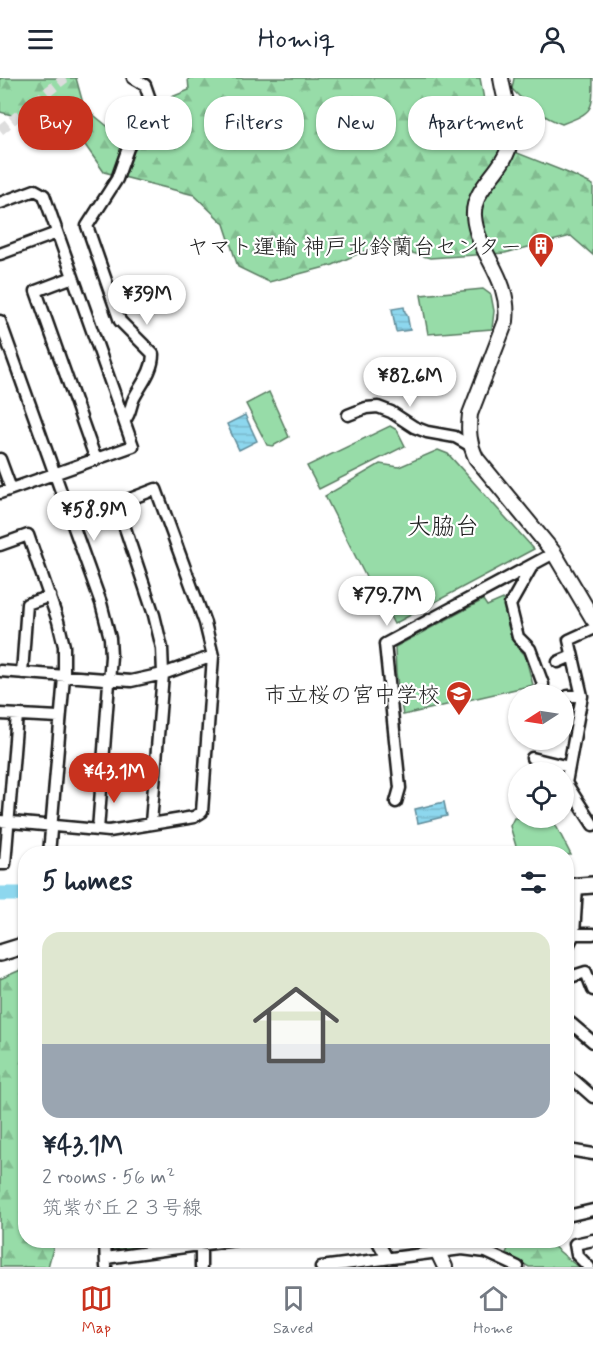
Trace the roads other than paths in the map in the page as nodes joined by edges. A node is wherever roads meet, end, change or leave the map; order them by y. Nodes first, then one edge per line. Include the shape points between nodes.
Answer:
1 (133, 78) edge
2 (501, 78) edge
3 (0, 203) edge
4 (57, 233) junction
5 (0, 254) edge
6 (73, 277) junction
7 (0, 321) edge
8 (348, 415) dead end
9 (125, 420) junction
10 (471, 446) junction
11 (0, 459) edge
12 (96, 460) junction
13 (55, 474) junction
14 (5, 491) edge
15 (0, 545) edge
16 (554, 553) junction
17 (534, 564) junction
18 (50, 596) junction
19 (593, 619) edge
20 (593, 629) edge
21 (213, 656) junction
22 (572, 656) junction
23 (558, 662) dead end
24 (0, 671) edge
25 (22, 673) junction
26 (163, 674) junction
27 (64, 677) junction
28 (111, 681) junction
29 (543, 684) edge
30 (574, 696) edge
31 (582, 696) junction
32 (0, 714) edge
33 (17, 716) junction
34 (59, 717) junction
35 (574, 721) edge
36 (532, 758) dead end
37 (548, 762) edge
38 (574, 795) edge
39 (396, 802) dead end
40 (5, 821) edge
41 (592, 821) edge
42 (152, 824) junction
43 (51, 825) junction
44 (98, 830) junction
45 (50, 846) edge
46 (0, 864) edge
47 (579, 886) edge
48 (574, 934) joint
49 (593, 934) edge
50 (18, 947) edge
51 (0, 953) edge
52 (574, 976) edge
53 (593, 990) edge
54 (574, 1026) edge
55 (593, 1042) edge
56 (574, 1080) edge
57 (593, 1097) edge
58 (574, 1151) edge
59 (593, 1154) edge
60 (593, 1210) edge
61 (574, 1214) edge
62 (593, 1240) edge
63 (176, 1248) edge
64 (201, 1248) edge
65 (381, 1248) edge
66 (430, 1248) edge
67 (436, 1248) edge
68 (472, 1248) edge
69 (414, 1255) junction
70 (387, 1258) junction
71 (106, 1262) edge
72 (201, 1267) edge
73 (321, 1267) edge
74 (415, 1267) edge
75 (446, 1267) edge
76 (518, 1267) edge
77 (589, 1267) edge

1 - 9 street via 145,85 152,105 128,148 117,179 87,226 120,321 153,354 153,366
2 - 10 main road via 510,143 475,201 474,216 508,304 506,321 470,414
3 - 4 street via 35,190 44,195
4 - 5 street
4 - 6 street
6 - 9 street
6 - 12 street via 36,291
7 - 13 street
8 - 10 street via 378,407 414,427 455,437
9 - 12 street via 133,446
10 - 16 main road via 476,458
11 - 14 street
12 - 13 street
13 - 14 street
13 - 28 street via 107,622
15 - 18 street via 28,535
16 - 17 street
16 - 19 main road
17 - 29 street via 510,605 518,637 530,649
17 - 39 street via 385,644 400,788
18 - 25 street via 27,604
18 - 27 street via 64,646
20 - 22 street via 569,640
21 - 26 street
21 - 26 street via 205,623 156,489 117,504 154,615
21 - 42 street via 202,812
22 - 23 street
22 - 31 street
24 - 25 street
25 - 27 street
26 - 28 street
26 - 42 street
27 - 28 street
27 - 34 street
28 - 44 street
30 - 31 street
31 - 35 street
32 - 33 street
33 - 34 street
33 - 40 street
34 - 43 street
36 - 37 street
38 - 41 street
40 - 43 street
40 - 46 street via 5,864
42 - 44 street
43 - 44 street
43 - 45 street
47 - 48 street
48 - 49 street
50 - 51 highway
52 - 53 street via 586,972
54 - 55 street
56 - 57 street
58 - 59 street
60 - 61 street
62 - 77 street via 575,1244 577,1255
63 - 71 street
64 - 72 street
65 - 70 street
66 - 69 street
67 - 75 main road
68 - 76 street
69 - 70 street
69 - 74 street
70 - 73 street

